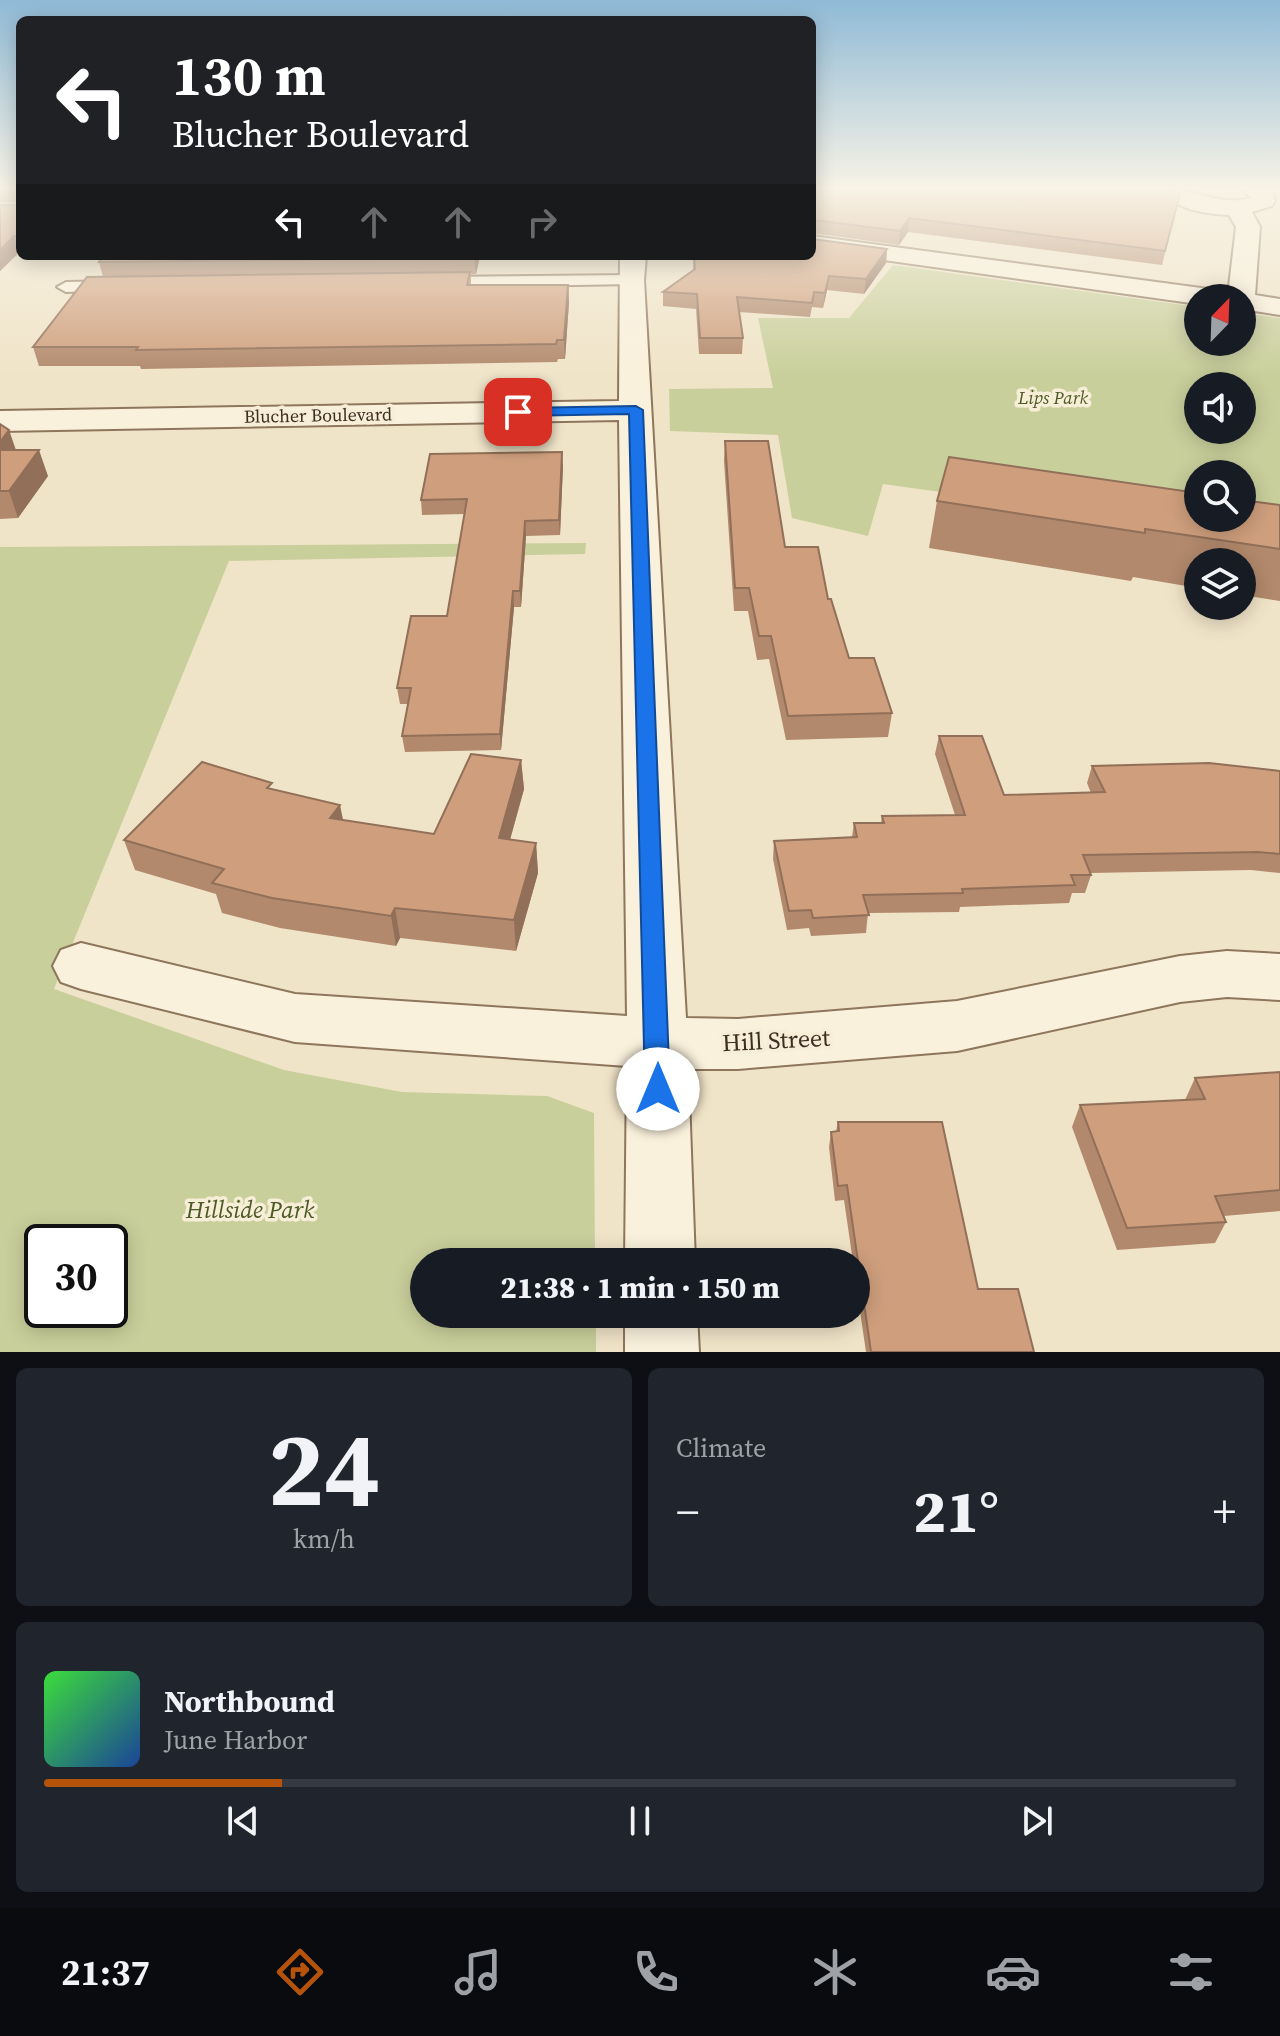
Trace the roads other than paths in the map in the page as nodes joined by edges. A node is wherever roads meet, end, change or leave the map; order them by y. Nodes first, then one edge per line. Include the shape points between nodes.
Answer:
1 (871, 251) edge
2 (1246, 251) edge
3 (632, 268) edge
4 (423, 282) edge
5 (1243, 284) edge
6 (128, 286) edge
7 (66, 287) dead end
8 (1184, 294) edge
9 (1256, 303) edge
10 (1280, 307) edge
11 (636, 410) junction
12 (0, 421) edge
13 (81, 966) dead end
14 (1280, 977) edge
15 (657, 1043) junction
16 (660, 1248) edge
17 (661, 1328) edge
18 (662, 1352) edge

1 - 8 street
2 - 5 street
3 - 4 lane
3 - 11 street
6 - 7 lane
9 - 10 street
11 - 12 street, Blucher Boulevard
11 - 15 street
13 - 15 street, Hill Street via 295,1018
14 - 15 street, Hill Street via 1227,974 1180,979 957,1026 770,1043
15 - 16 street
17 - 18 street

